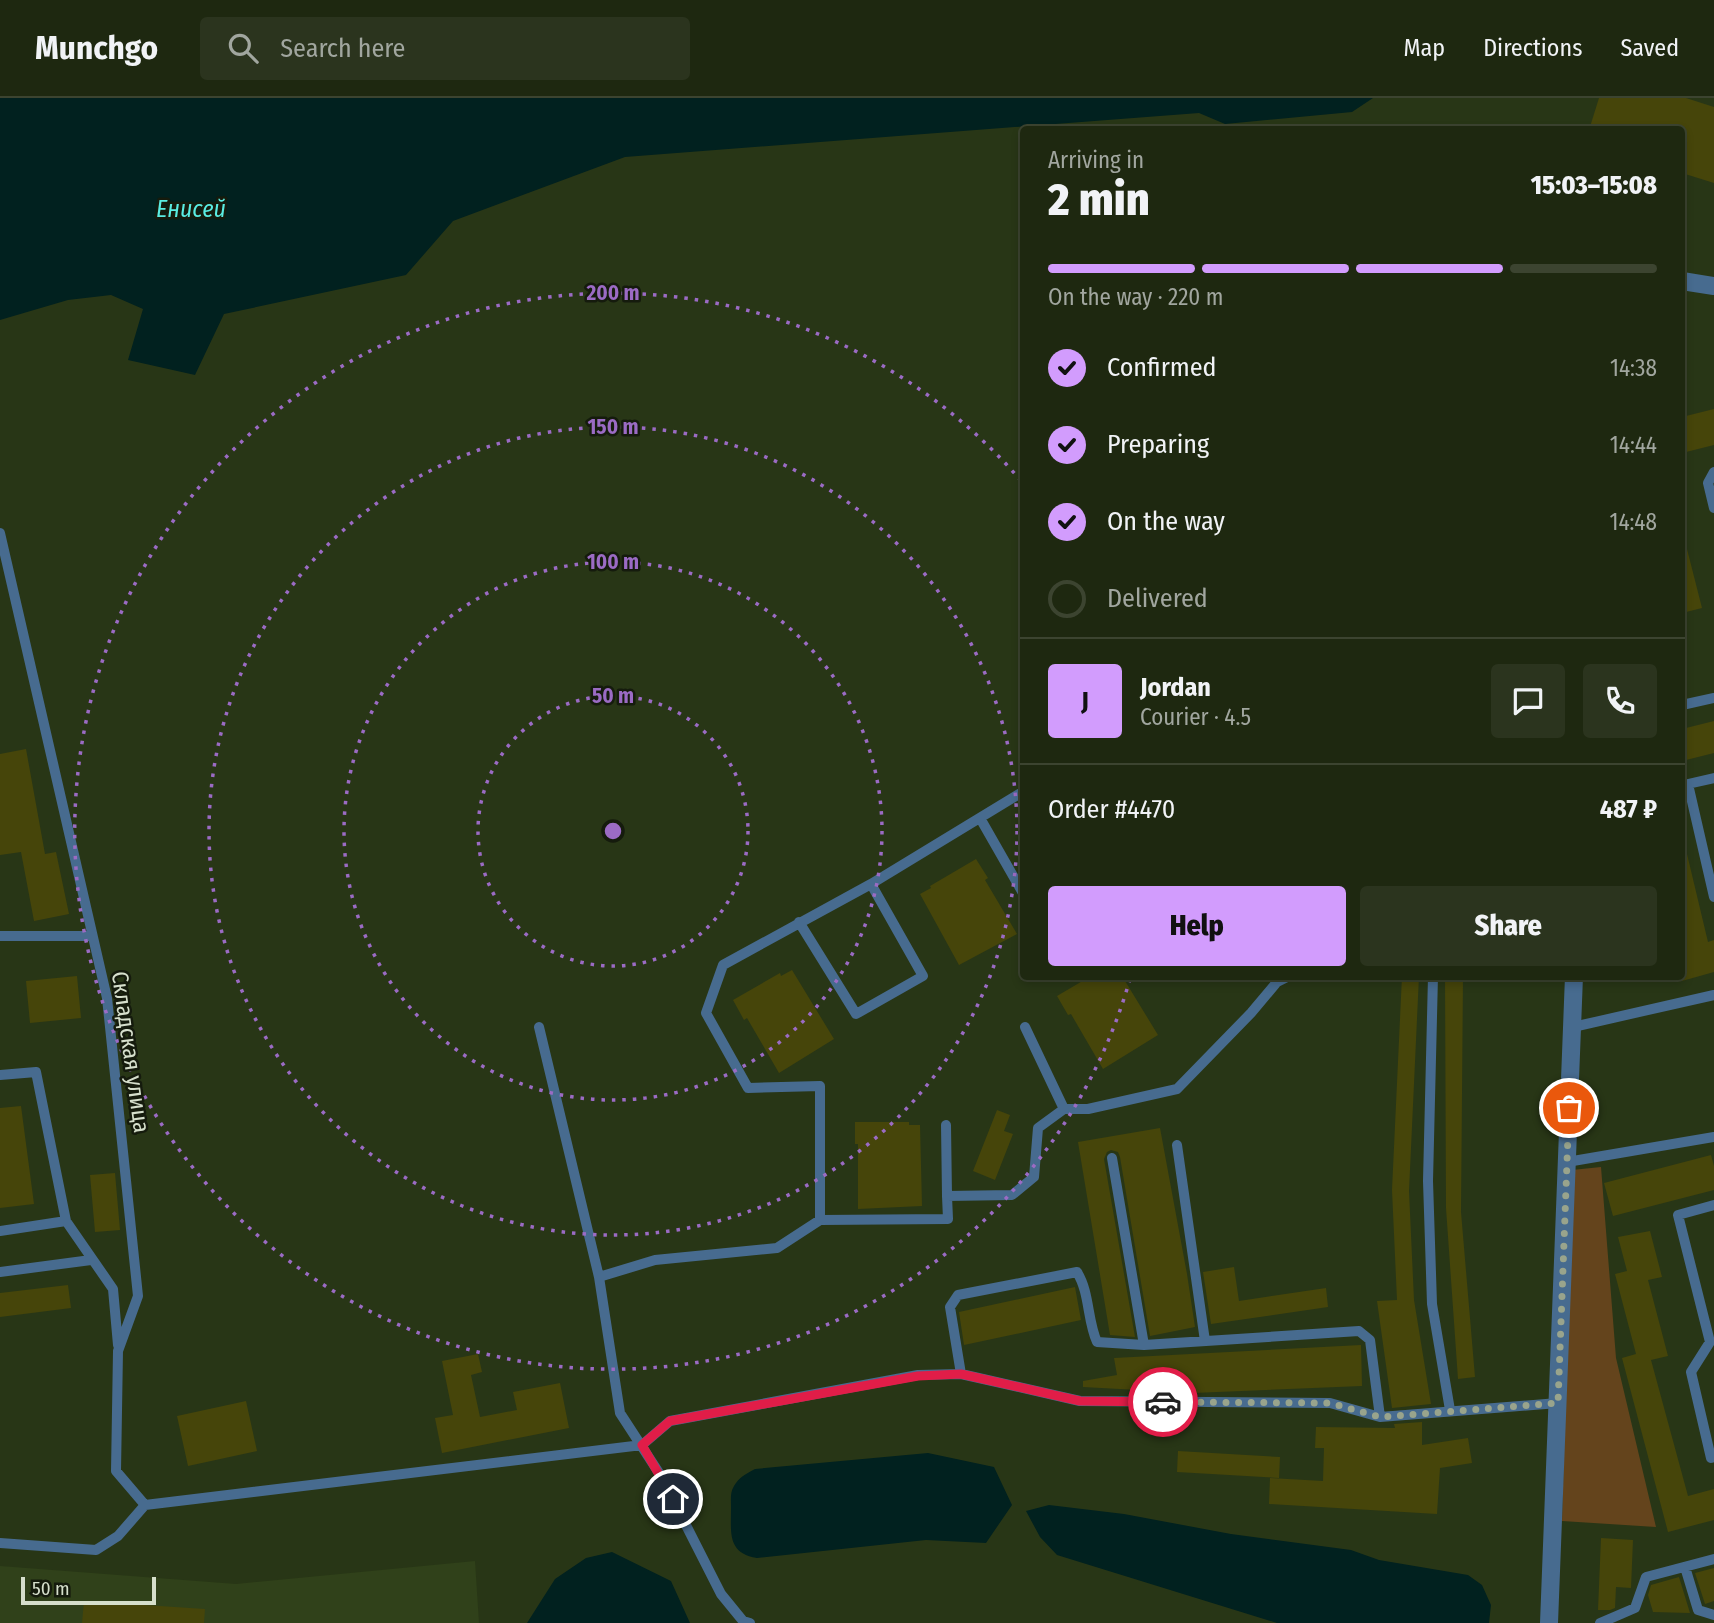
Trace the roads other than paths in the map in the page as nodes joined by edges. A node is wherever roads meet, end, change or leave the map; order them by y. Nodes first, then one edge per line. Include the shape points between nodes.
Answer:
1 (1685, 281) edge
2 (1714, 286) edge
3 (1714, 472) edge
4 (1714, 508) edge
5 (0, 533) edge
6 (13, 592) junction
7 (0, 595) edge
8 (1714, 698) edge
9 (1685, 704) edge
10 (1714, 778) edge
11 (1020, 793) edge
12 (980, 818) junction
13 (871, 884) junction
14 (1020, 888) edge
15 (1714, 897) edge
16 (799, 922) junction
17 (0, 936) edge
18 (91, 936) junction
19 (1281, 980) edge
20 (1433, 980) edge
21 (1574, 980) edge
22 (1714, 995) edge
23 (539, 1027) dead end
24 (1025, 1027) dead end
25 (1573, 1027) junction
26 (0, 1075) edge
27 (1064, 1109) junction
28 (946, 1125) dead end
29 (1714, 1138) edge
30 (1177, 1145) dead end
31 (1112, 1158) dead end
32 (1567, 1163) junction
33 (947, 1196) junction
34 (1714, 1205) edge
35 (820, 1220) junction
36 (66, 1221) junction
37 (0, 1231) edge
38 (91, 1260) junction
39 (0, 1272) edge
40 (599, 1277) junction
41 (1205, 1341) junction
42 (1144, 1345) junction
43 (118, 1352) junction
44 (961, 1374) junction
45 (1558, 1403) junction
46 (1450, 1410) junction
47 (1380, 1417) junction
48 (642, 1445) junction
49 (1714, 1457) edge
50 (145, 1504) junction
51 (0, 1543) edge
52 (1714, 1559) edge
53 (1685, 1567) junction
54 (1714, 1615) edge
55 (750, 1623) edge
56 (1549, 1623) edge
57 (1600, 1623) edge

1 - 2 street
3 - 4 lane via 1708,482
5 - 6 lane, Складская улица
6 - 7 lane
6 - 18 lane, Складская улица
8 - 9 lane
10 - 15 lane via 1688,784
11 - 12 lane
12 - 13 lane
12 - 14 lane
13 - 16 lane
13 - 16 lane via 923,976 856,1014
16 - 35 lane via 723,965 706,1013 748,1088 820,1086
17 - 18 lane
18 - 43 lane, Складская улица via 107,998 138,1296
19 - 27 lane via 1177,1089 1088,1109
20 - 46 lane via 1428,1181 1432,1304
21 - 25 street
22 - 25 lane
23 - 40 lane
24 - 27 lane
25 - 32 street
26 - 36 lane via 36,1072
27 - 33 lane via 1038,1128 1034,1177 1012,1195
28 - 33 lane
29 - 32 lane
30 - 41 lane
31 - 42 lane
32 - 45 street
33 - 35 lane via 948,1219
34 - 49 lane via 1678,1215 1710,1342 1691,1372
35 - 40 lane via 778,1248 654,1259
36 - 37 lane
36 - 38 lane
38 - 39 lane
38 - 43 lane via 113,1289
40 - 48 lane via 620,1413
41 - 42 lane
41 - 47 lane via 1359,1331 1370,1340
42 - 44 lane via 1097,1342 1084,1283 1077,1272 958,1295 950,1307
43 - 50 lane, Складская улица via 116,1471
44 - 47 lane via 1080,1401 1330,1403
44 - 48 lane via 918,1376 670,1421
45 - 46 lane
45 - 56 street
46 - 47 lane
48 - 50 lane
48 - 55 lane via 721,1594 743,1621
50 - 51 lane via 118,1536 96,1550
52 - 53 lane
53 - 54 lane via 1698,1610
53 - 57 lane via 1646,1577 1635,1608

